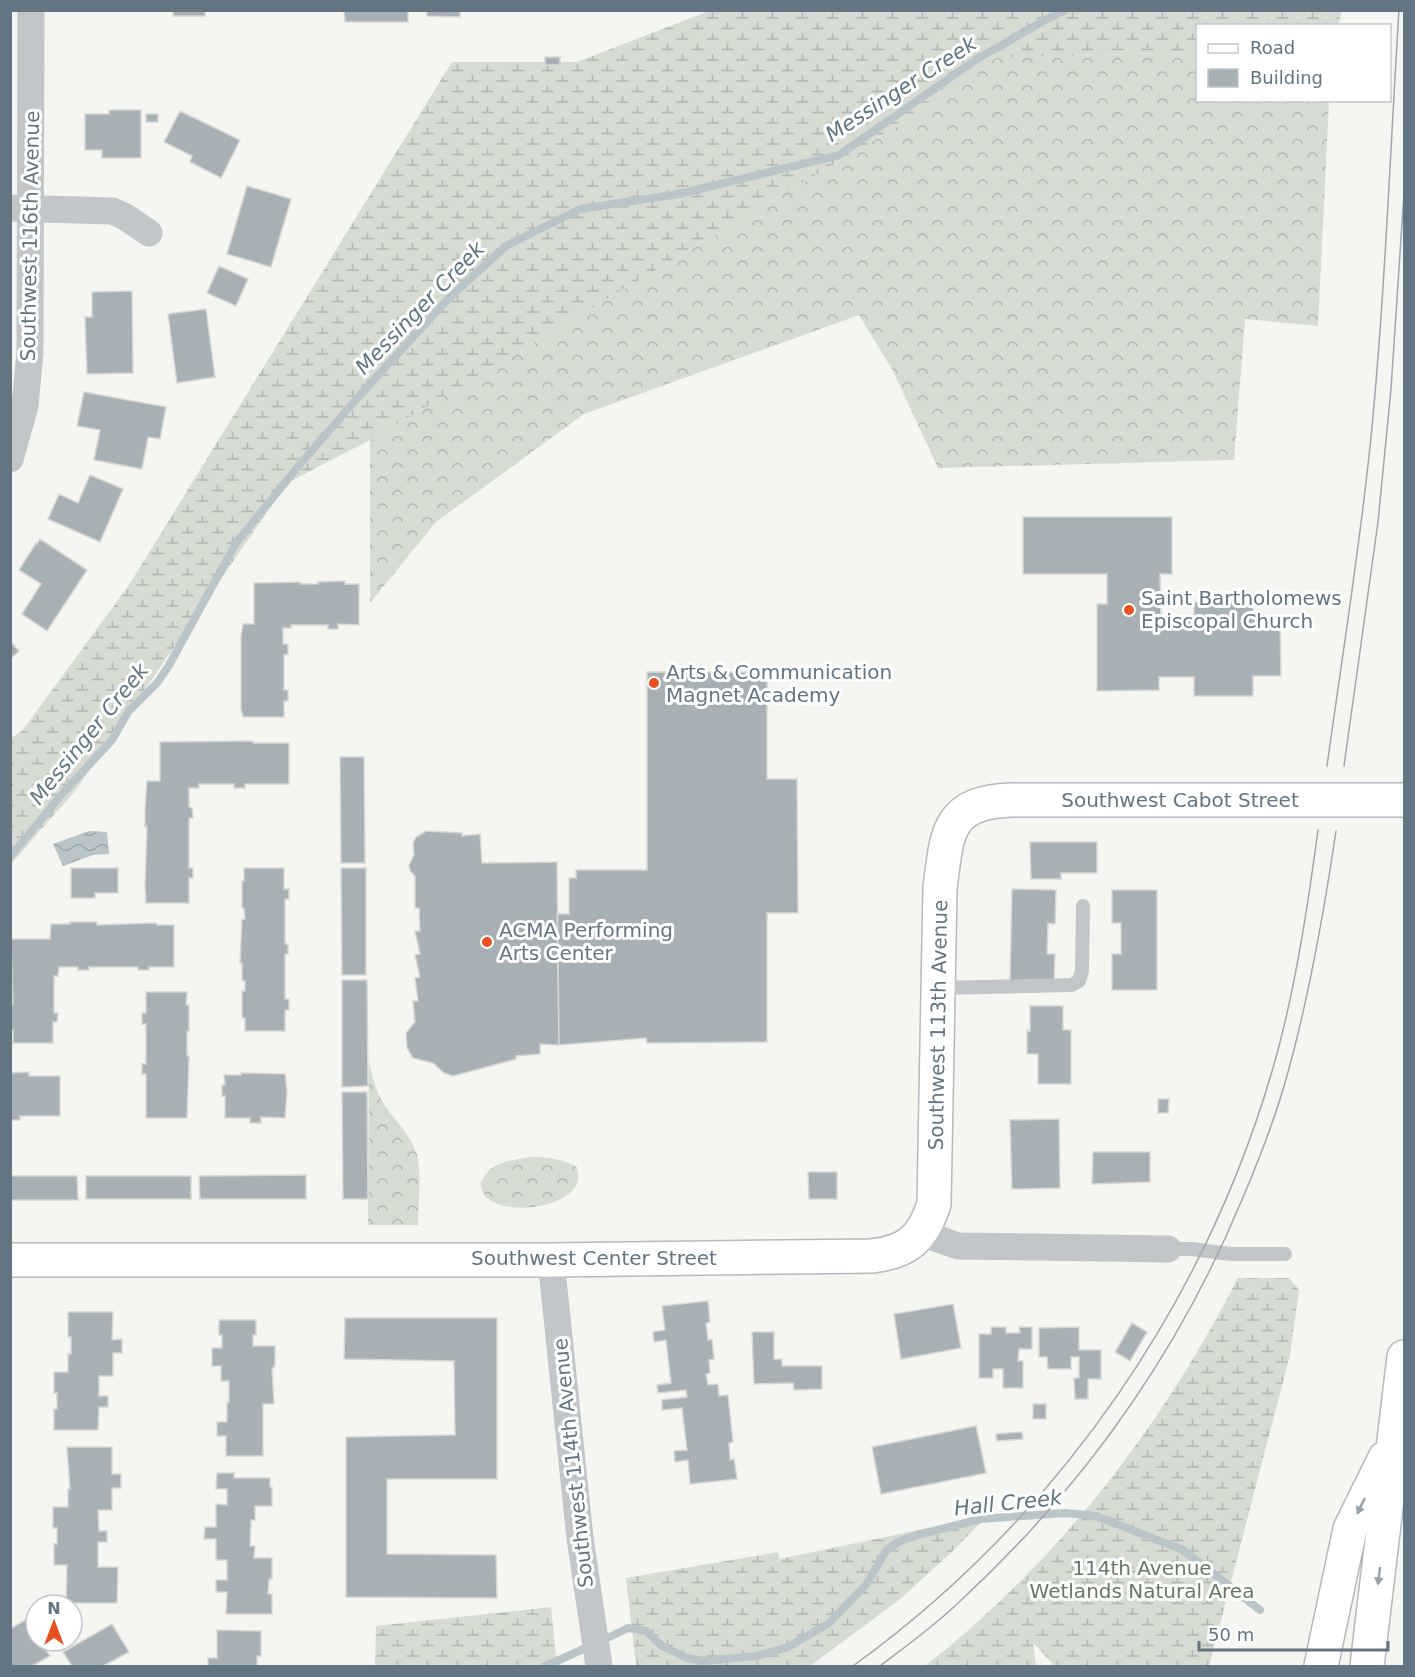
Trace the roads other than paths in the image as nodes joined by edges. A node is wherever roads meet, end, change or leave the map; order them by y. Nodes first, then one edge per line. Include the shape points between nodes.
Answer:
1 (31, 10) edge
2 (21, 208) edge
3 (149, 233) dead end
4 (10, 459) edge
5 (1404, 800) edge
6 (960, 818) joint
7 (1083, 906) dead end
8 (939, 988) junction
9 (921, 1233) junction
10 (1168, 1249) joint
11 (1285, 1254) dead end
12 (10, 1260) edge
13 (552, 1260) junction
14 (1404, 1357) edge
15 (1396, 1435) junction
16 (599, 1666) edge
17 (1321, 1666) edge
18 (1367, 1666) edge

1 - 2 street, Southwest 116th Avenue
2 - 3 street via 112,211
2 - 4 street, Southwest 116th Avenue via 28,377 25,406
5 - 6 main road, Southwest Cabot Street via 996,801 981,803
6 - 8 main road, Southwest 113th Avenue via 948,836 940,888
7 - 8 lane via 1082,971 1079,981 1072,985
8 - 9 main road, Southwest 113th Avenue via 934,1204
9 - 10 street via 958,1246
9 - 13 main road, Southwest Center Street via 894,1253 872,1256
10 - 11 lane
12 - 13 main road, Southwest Center Street
13 - 16 street, Southwest 114th Avenue via 580,1538
14 - 15 main road
15 -> 17 main road via 1350,1529
15 -> 18 main road

